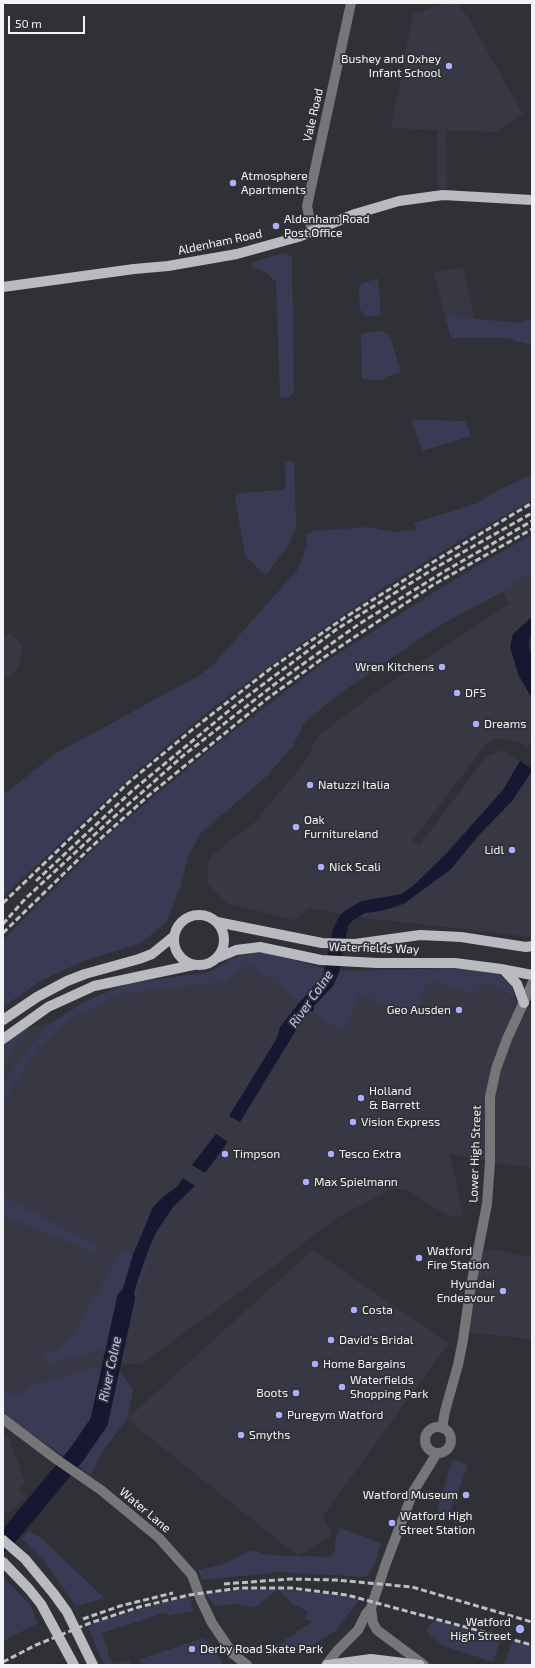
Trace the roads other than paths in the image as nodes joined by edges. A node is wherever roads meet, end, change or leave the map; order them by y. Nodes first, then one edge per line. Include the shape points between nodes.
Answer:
1 (351, 3) edge
2 (532, 200) edge
3 (312, 232) junction
4 (3, 287) edge
5 (217, 922) junction
6 (174, 936) junction
7 (532, 946) edge
8 (217, 958) junction
9 (193, 965) junction
10 (502, 969) junction
11 (532, 976) edge
12 (532, 984) edge
13 (528, 1001) edge
14 (3, 1020) edge
15 (3, 1039) edge
16 (3, 1419) edge
17 (442, 1428) junction
18 (437, 1453) junction
19 (3, 1540) edge
20 (3, 1562) edge
21 (371, 1608) junction
22 (233, 1654) junction
23 (74, 1665) edge
24 (93, 1665) edge
25 (232, 1665) edge
26 (247, 1665) edge
27 (327, 1665) edge
28 (420, 1665) edge
29 (424, 1665) edge

1 - 3 street, Vale Road via 306,206
2 - 3 main road, Aldenham Road via 443,195 399,201 355,214
3 - 4 main road, Aldenham Road via 211,259
5 - 6 main road via 207,916 192,916 180,924
5 - 7 main road, Waterfields Way via 322,943 355,944 420,935 461,937
5 - 8 main road via 222,929 224,943
6 - 9 main road via 175,947 180,957
6 - 14 main road via 152,954 67,981 36,996
8 - 9 main road via 210,964
8 - 10 main road, Waterfields Way via 236,950 260,947 321,960 355,963 455,963
9 - 15 main road via 94,986 48,1008
10 - 11 main road, Waterfields Way
10 - 13 main road via 518,984
12 - 13 street, Lower High Street
13 - 17 street, Lower High Street via 496,1069 490,1097 487,1204 470,1292 464,1340 444,1411
16 - 22 street, Water Lane via 131,1514 158,1538 195,1580 212,1623
17 - 18 street via 450,1435 450,1444 444,1451
17 - 18 street via 432,1429 425,1439 428,1448
18 - 21 street via 413,1492
19 - 24 main road via 25,1558 45,1580 67,1612
20 - 23 main road via 33,1594 51,1620
21 - 27 street via 358,1630
21 - 29 street via 373,1623 377,1630
22 - 25 street
22 - 26 street, Water Lane
27 - 28 main road via 371,1659

